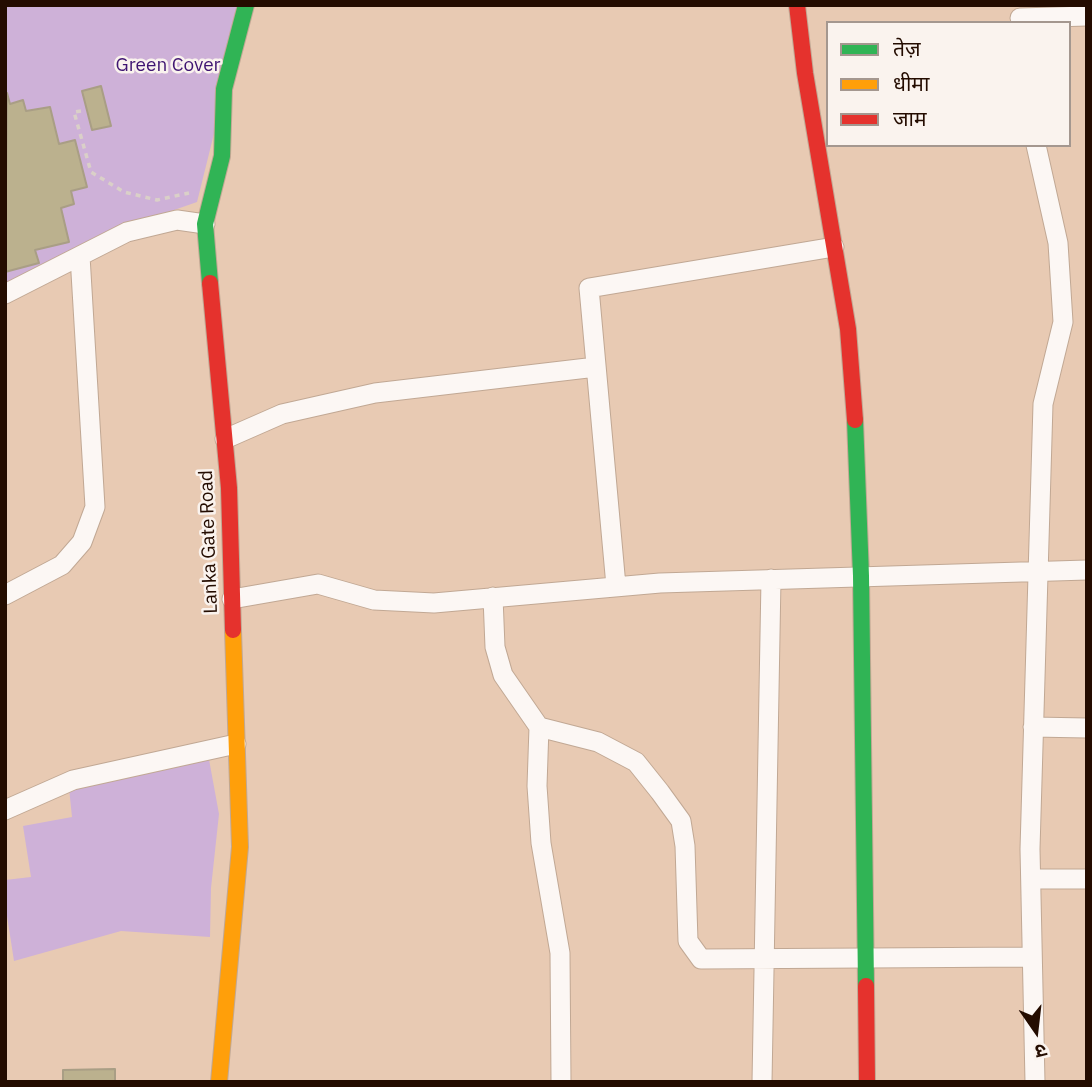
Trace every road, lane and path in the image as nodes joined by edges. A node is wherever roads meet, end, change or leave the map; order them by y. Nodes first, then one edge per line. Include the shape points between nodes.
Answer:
1 (246, 5) edge
2 (797, 5) edge
3 (1019, 15) edge
4 (1087, 16) edge
5 (818, 94) edge
6 (81, 111) dead end
7 (1036, 147) edge
8 (211, 202) junction
9 (205, 224) junction
10 (834, 247) junction
11 (79, 256) junction
12 (5, 294) edge
13 (596, 367) junction
14 (225, 439) junction
15 (1038, 570) junction
16 (1087, 570) edge
17 (861, 576) junction
18 (771, 579) junction
19 (616, 586) junction
20 (5, 595) edge
21 (493, 597) junction
22 (232, 599) junction
23 (539, 727) junction
24 (1033, 727) junction
25 (1087, 728) edge
26 (236, 744) junction
27 (5, 810) edge
28 (1031, 879) junction
29 (1087, 879) edge
30 (765, 957) junction
31 (1032, 957) junction
32 (867, 958) junction
33 (219, 1082) edge
34 (561, 1082) edge
35 (762, 1082) edge
36 (867, 1082) edge
37 (1035, 1082) edge

1 - 8 street, Lanka Gate Road via 224,89 222,156
2 - 5 street
3 - 4 street
5 - 10 street
6 - 8 path via 74,113 91,172 124,192 157,200 189,192
7 - 15 street via 1058,243 1063,322 1043,404
8 - 9 street, Lanka Gate Road
9 - 11 street via 177,220 140,229
9 - 14 street, Lanka Gate Road
10 - 13 street via 589,288
10 - 17 street via 849,329
11 - 12 street
11 - 20 street via 95,507 82,542 62,565
13 - 14 street via 375,393 282,415
13 - 19 street
14 - 22 street, Lanka Gate Road
15 - 16 street
15 - 17 street
15 - 24 street
17 - 18 street
17 - 32 street
18 - 19 street
18 - 30 street
19 - 21 street
21 - 22 street via 433,603 374,600 317,584
21 - 23 street via 495,647 503,675
22 - 26 street, Lanka Gate Road
23 - 30 street via 598,742 636,762 681,821 688,941 694,953 711,961
23 - 34 street via 541,844 560,953
24 - 25 street
24 - 28 street
26 - 27 street via 74,780
26 - 33 street, Lanka Gate Road via 240,847
28 - 29 street
28 - 31 street
30 - 32 street
30 - 35 street
31 - 32 street
31 - 37 street
32 - 36 street

